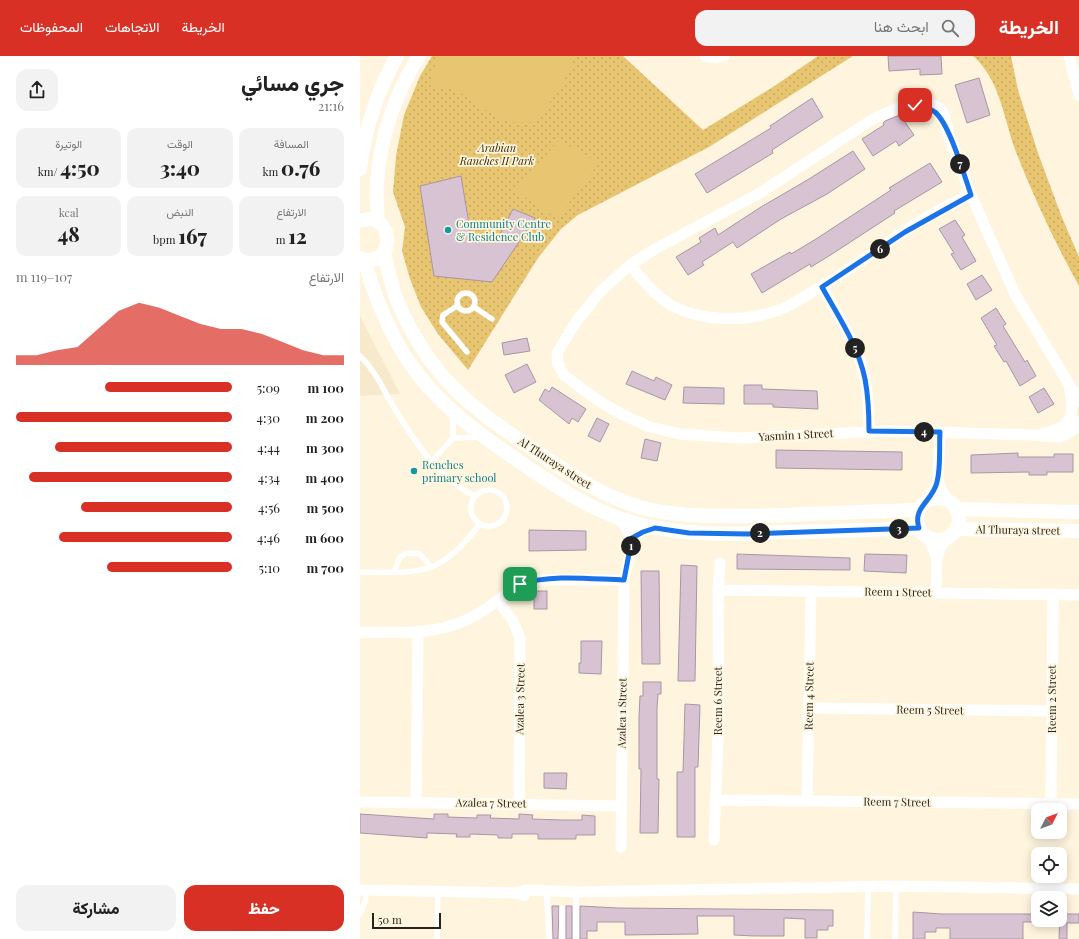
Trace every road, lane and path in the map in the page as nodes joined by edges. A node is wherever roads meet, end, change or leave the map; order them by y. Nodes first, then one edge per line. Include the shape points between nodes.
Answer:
1 (396, 56) edge
2 (418, 56) edge
3 (705, 56) edge
4 (724, 56) edge
5 (1069, 56) edge
6 (1079, 95) edge
7 (360, 169) edge
8 (971, 195) junction
9 (360, 221) edge
10 (378, 222) junction
11 (384, 252) junction
12 (362, 259) edge
13 (630, 265) junction
14 (822, 287) junction
15 (457, 306) junction
16 (474, 307) junction
17 (492, 319) dead end
18 (466, 352) dead end
19 (360, 356) edge
20 (1068, 382) junction
21 (1079, 401) edge
22 (448, 408) junction
23 (1079, 421) edge
24 (869, 431) junction
25 (940, 432) junction
26 (1032, 434) junction
27 (453, 438) junction
28 (484, 438) junction
29 (432, 461) junction
30 (938, 481) junction
31 (474, 496) junction
32 (923, 505) junction
33 (952, 505) junction
34 (1079, 512) edge
35 (618, 518) junction
36 (480, 524) junction
37 (655, 528) junction
38 (1079, 531) edge
39 (924, 533) junction
40 (953, 533) junction
41 (632, 538) junction
42 (937, 559) junction
43 (720, 563) dead end
44 (431, 567) junction
45 (360, 572) edge
46 (394, 572) junction
47 (624, 580) junction
48 (718, 590) junction
49 (811, 591) junction
50 (936, 593) junction
51 (1053, 595) junction
52 (1079, 595) edge
53 (498, 601) junction
54 (360, 632) edge
55 (418, 633) junction
56 (809, 708) junction
57 (1052, 711) junction
58 (716, 800) junction
59 (807, 801) junction
60 (360, 802) edge
61 (416, 803) junction
62 (1051, 803) edge
63 (519, 804) junction
64 (1031, 804) edge
65 (1067, 804) edge
66 (1079, 804) edge
67 (621, 806) junction
68 (714, 840) dead end
69 (621, 846) dead end
70 (868, 886) junction
71 (896, 886) junction
72 (1079, 889) edge
73 (363, 890) edge
74 (438, 891) junction
75 (576, 892) junction
76 (549, 894) junction
77 (562, 908) dead end
78 (360, 914) edge
79 (437, 939) edge
80 (548, 939) edge
81 (562, 939) edge
82 (576, 939) edge
83 (867, 939) edge
84 (895, 939) edge

1 - 7 street via 369,121
2 - 10 street via 398,96 382,148 377,182
3 - 4 street
5 - 6 street
8 - 13 street, Yasmin 1 Street via 944,114 933,103 917,100 860,127 760,193
8 - 14 street via 905,232
8 - 20 street, Yasmin 1 Street via 1015,294
9 - 10 street
10 - 11 street, Al Thuraya street via 388,240
11 - 12 street via 378,257
11 - 32 street, Al Thuraya street via 396,299 408,323 422,347 454,388 505,430 583,483 608,495 653,510 687,515 748,516
12 - 22 street, Al Thuraya street via 390,331 415,371
13 - 14 street via 670,305 688,312 724,318 764,314 784,308
13 - 24 street, Yasmin 1 Street via 600,292 554,350 551,363 557,375 623,415 650,427 680,434 738,438
14 - 24 street via 855,348 861,365 867,393
15 - 16 lane via 465,312
15 - 16 lane via 459,296 465,293 474,298
15 - 18 lane via 443,315 442,322
16 - 17 lane
19 - 29 lane via 373,370 412,437
20 - 21 street, Yasmin 1 Street
20 - 26 street, Yasmin 1 Street via 1073,411 1069,421 1062,428 1052,432
22 - 27 lane via 453,423
22 - 28 street, Al Thuraya street
23 - 26 street, Yasmin 1 Street via 1074,429 1059,437
24 - 25 street, Yasmin 1 Street
25 - 26 street, Yasmin 1 Street
25 - 30 street
27 - 28 lane
27 - 29 lane
28 - 35 street, Al Thuraya street via 576,499
29 - 31 lane via 453,482
30 - 32 street
30 - 33 street via 942,492
31 - 36 lane via 471,511 474,519
31 - 36 lane via 480,491 496,490 502,494 508,508 502,522 495,526 487,527
32 - 33 street via 938,498
32 - 39 street via 917,516
33 - 34 street, Al Thuraya street
33 - 40 street via 958,523
35 - 37 street, Al Thuraya street
35 - 41 street via 627,527
36 - 44 lane via 458,551
37 - 39 street, Al Thuraya street via 689,533
37 - 41 street
38 - 40 street, Al Thuraya street
39 - 40 street via 942,539
39 - 42 street via 934,547
40 - 42 street via 941,546
41 - 47 street, Azalea 1 Street
42 - 50 street
43 - 48 street, Reem 6 Street
44 - 46 lane via 419,571
44 - 46 lane via 420,554 406,554 400,557
45 - 46 lane
47 - 53 street via 533,580 520,584
47 - 67 street, Azalea 1 Street
48 - 49 street, Reem 1 Street
48 - 58 street, Reem 6 Street via 719,714
49 - 50 street, Reem 1 Street
49 - 56 street, Reem 4 Street
50 - 51 street, Reem 1 Street
51 - 52 street, Reem 1 Street
51 - 57 street, Reem 2 Street
53 - 55 street via 462,622
53 - 63 street, Azalea 3 Street via 513,622 520,638
54 - 55 street
55 - 61 street
56 - 57 street, Reem 5 Street
56 - 59 street, Reem 4 Street
57 - 62 street, Reem 2 Street
58 - 59 street, Reem 7 Street
58 - 68 street, Reem 6 Street
59 - 64 street, Reem 7 Street
60 - 61 street, Azalea 7 Street
61 - 63 street, Azalea 7 Street
63 - 67 street, Azalea 7 Street
65 - 66 street, Reem 7 Street
67 - 69 street, Azalea 1 Street
70 - 71 street
70 - 75 street
70 - 83 lane
71 - 72 street
71 - 84 lane
73 - 74 street
73 - 78 lane via 366,900
74 - 76 street via 519,893 525,890 546,890
74 - 79 lane
75 - 76 street
75 - 82 lane
76 - 80 lane
77 - 81 lane

